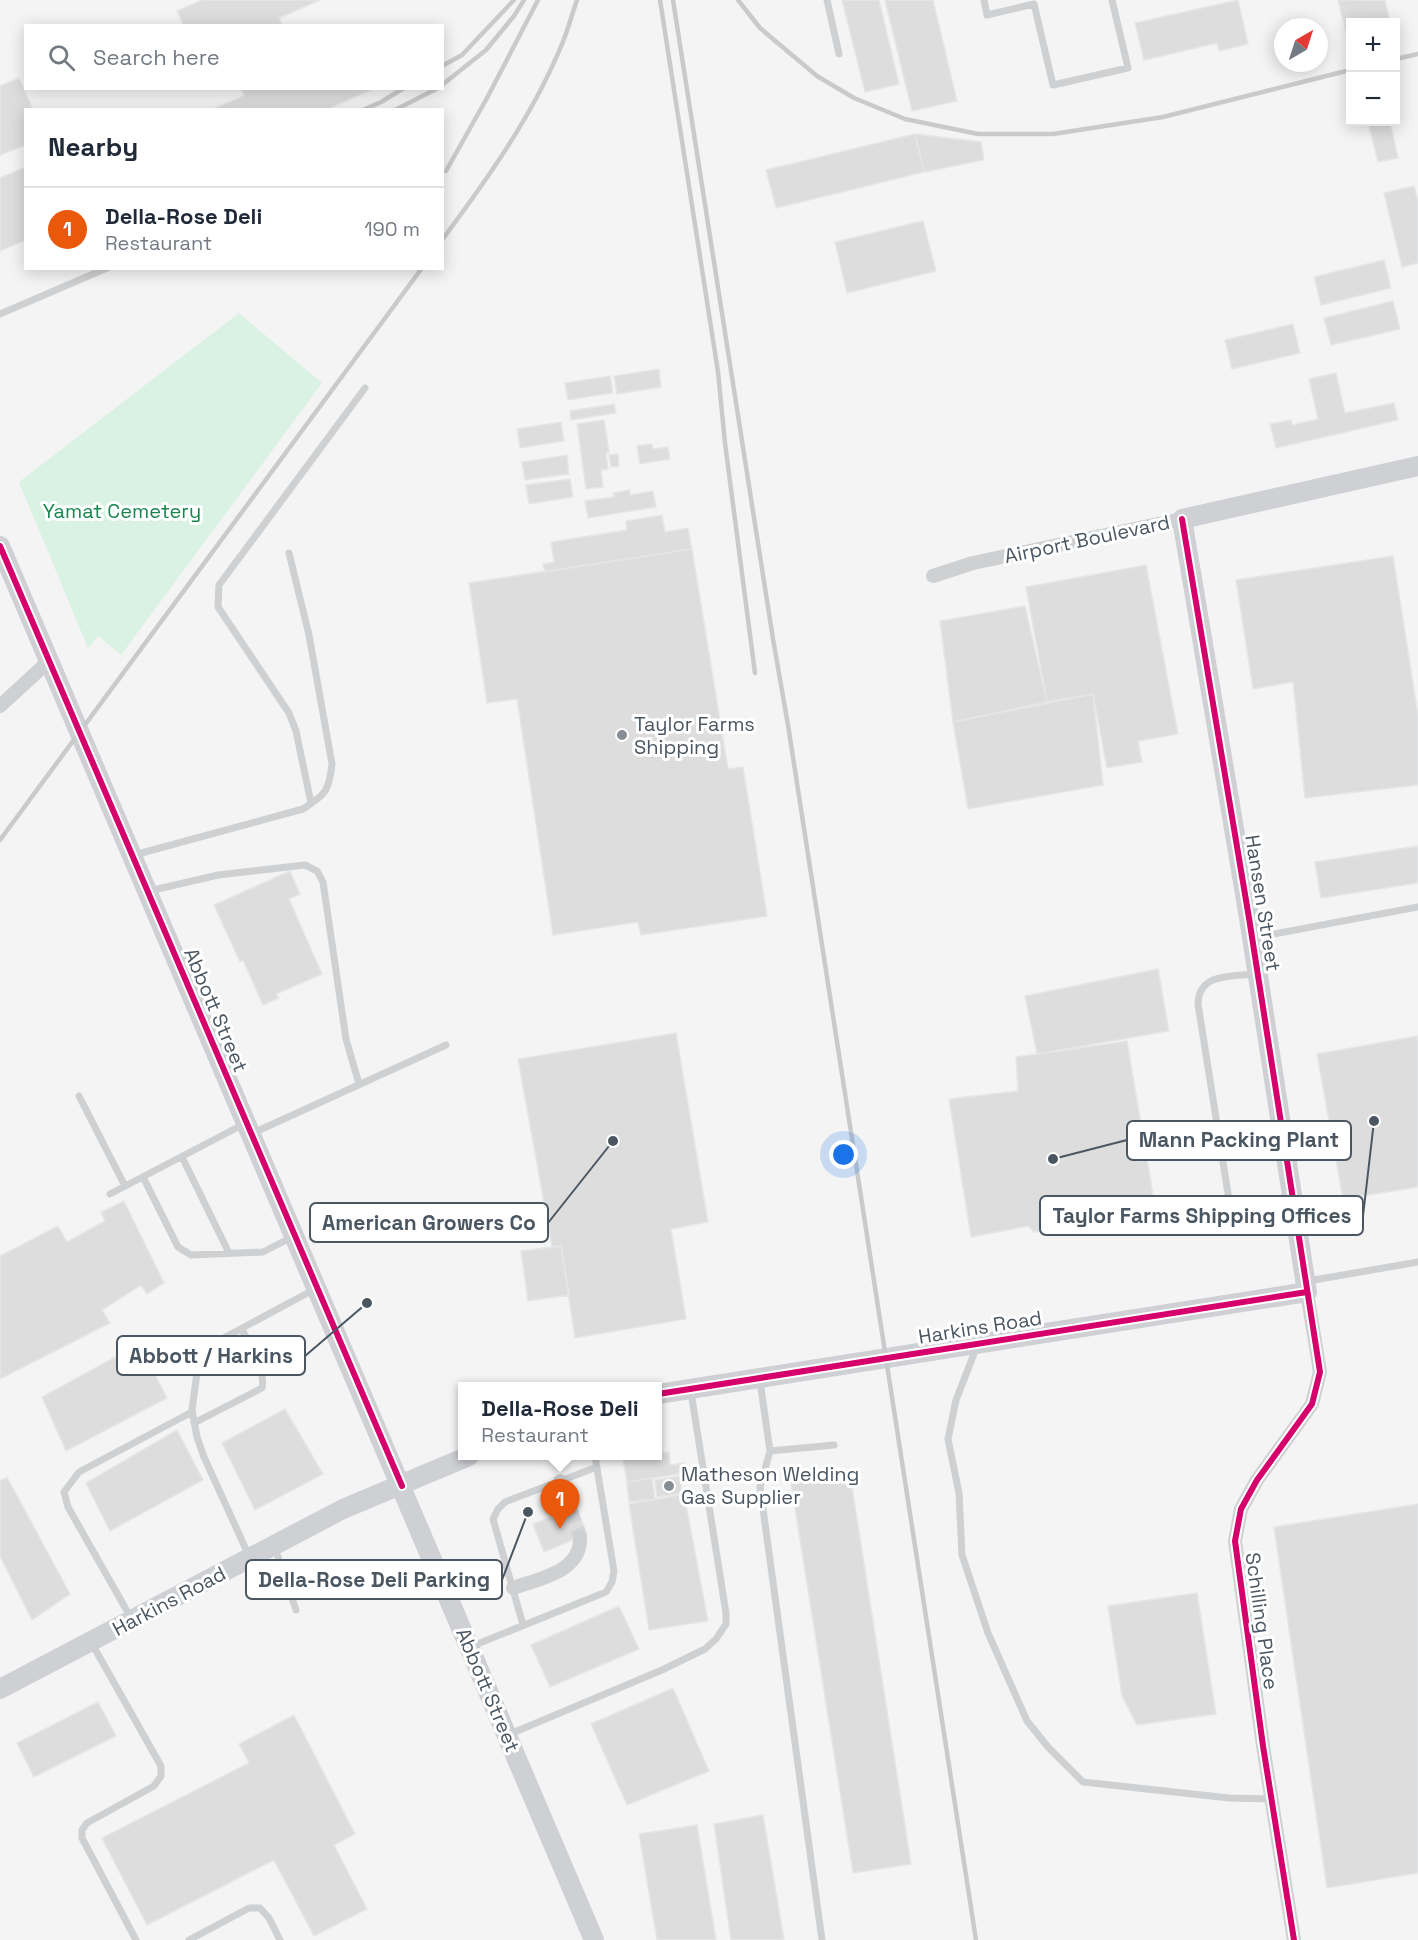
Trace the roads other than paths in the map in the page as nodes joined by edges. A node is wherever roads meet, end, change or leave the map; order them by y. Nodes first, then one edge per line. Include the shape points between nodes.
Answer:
1 (827, 0) edge
2 (984, 0) edge
3 (1112, 0) edge
4 (839, 54) dead end
5 (102, 270) edge
6 (0, 314) edge
7 (364, 388) dead end
8 (1418, 466) edge
9 (1182, 519) junction
10 (0, 546) edge
11 (289, 553) dead end
12 (933, 576) dead end
13 (48, 662) junction
14 (0, 706) edge
15 (311, 803) junction
16 (131, 855) junction
17 (147, 891) junction
18 (1418, 907) edge
19 (1252, 938) junction
20 (1257, 974) junction
21 (446, 1045) dead end
22 (359, 1084) junction
23 (79, 1096) dead end
24 (248, 1128) junction
25 (1283, 1135) junction
26 (1220, 1147) junction
27 (182, 1157) junction
28 (143, 1177) junction
29 (125, 1186) junction
30 (110, 1194) dead end
31 (1232, 1220) dead end
32 (294, 1235) junction
33 (229, 1252) junction
34 (1418, 1262) edge
35 (1307, 1287) junction
36 (317, 1288) junction
37 (242, 1329) junction
38 (978, 1344) junction
39 (760, 1378) junction
40 (691, 1389) junction
41 (662, 1393) edge
42 (192, 1412) junction
43 (194, 1423) junction
44 (834, 1445) dead end
45 (770, 1451) junction
46 (458, 1460) edge
47 (596, 1460) edge
48 (597, 1467) junction
49 (560, 1481) junction
50 (402, 1486) junction
51 (570, 1509) tunnel mouth
52 (580, 1537) tunnel mouth
53 (274, 1546) junction
54 (250, 1558) junction
55 (513, 1588) junction
56 (296, 1610) dead end
57 (132, 1620) junction
58 (523, 1625) junction
59 (91, 1642) junction
60 (470, 1647) junction
61 (0, 1689) edge
62 (507, 1735) junction
63 (1271, 1799) junction
64 (136, 1940) edge
65 (189, 1940) edge
66 (280, 1940) edge
67 (594, 1940) edge
68 (822, 1940) edge
69 (1294, 1940) edge

1 - 4 lane
2 - 3 lane via 987,15 1034,4 1053,85 1128,68
5 - 6 lane
7 - 15 lane via 219,585 218,607 289,713
8 - 9 street, Airport Boulevard
9 - 12 street, Airport Boulevard via 973,563
9 - 19 street, Hansen Street
10 - 13 street, Abbott Street
11 - 15 lane via 309,635 332,764 330,784
13 - 14 street
13 - 16 street, Abbott Street
15 - 16 lane
16 - 17 street, Abbott Street
17 - 22 lane via 218,875 306,865 317,871 323,882 346,1039
17 - 24 street, Abbott Street
18 - 19 lane
19 - 20 street, Hansen Street
20 - 25 street, Hansen Street
20 - 26 lane via 1215,979 1204,984 1198,993
21 - 22 lane
22 - 24 lane
23 - 29 lane
24 - 27 lane
24 - 32 street, Abbott Street
25 - 26 lane
25 - 35 street, Hansen Street
26 - 31 lane
27 - 28 lane
27 - 33 lane
28 - 29 lane
28 - 33 lane via 178,1247 191,1255
29 - 30 lane
32 - 33 lane via 263,1252
32 - 36 street, Abbott Street
34 - 35 lane
35 - 38 street, Harkins Road
35 - 63 street, Schilling Place via 1320,1372 1312,1404 1257,1480 1241,1509 1235,1541
36 - 37 lane
36 - 50 street, Abbott Street
37 - 42 lane via 206,1348 198,1365
37 - 43 lane via 258,1362 262,1388
38 - 39 street, Harkins Road
38 - 63 lane via 956,1400 948,1439 959,1493 962,1555 988,1633 1027,1721 1083,1782
39 - 40 street, Harkins Road
39 - 45 lane
40 - 41 street, Harkins Road
40 - 62 lane via 726,1624 705,1649
42 - 43 lane
42 - 57 lane via 79,1472 64,1492 68,1507
43 - 54 lane via 204,1457
44 - 45 lane
45 - 68 lane via 760,1487
46 - 50 street, Harkins Road
47 - 48 lane
48 - 49 lane
48 - 58 lane via 614,1571 612,1582 606,1592
49 - 51 street
49 - 55 lane via 505,1502 493,1519
50 - 53 street, Harkins Road via 343,1509
50 - 60 street, Abbott Street
52 - 55 street via 581,1547 570,1564
53 - 54 street, Harkins Road
53 - 56 lane
54 - 57 street, Harkins Road
55 - 58 lane
57 - 59 street, Harkins Road
58 - 60 lane
59 - 61 street, Harkins Road
59 - 64 lane via 161,1766 154,1786 81,1830
60 - 62 street, Abbott Street
62 - 67 street, Abbott Street
63 - 69 street, Schilling Place
65 - 66 lane via 249,1908 260,1908

